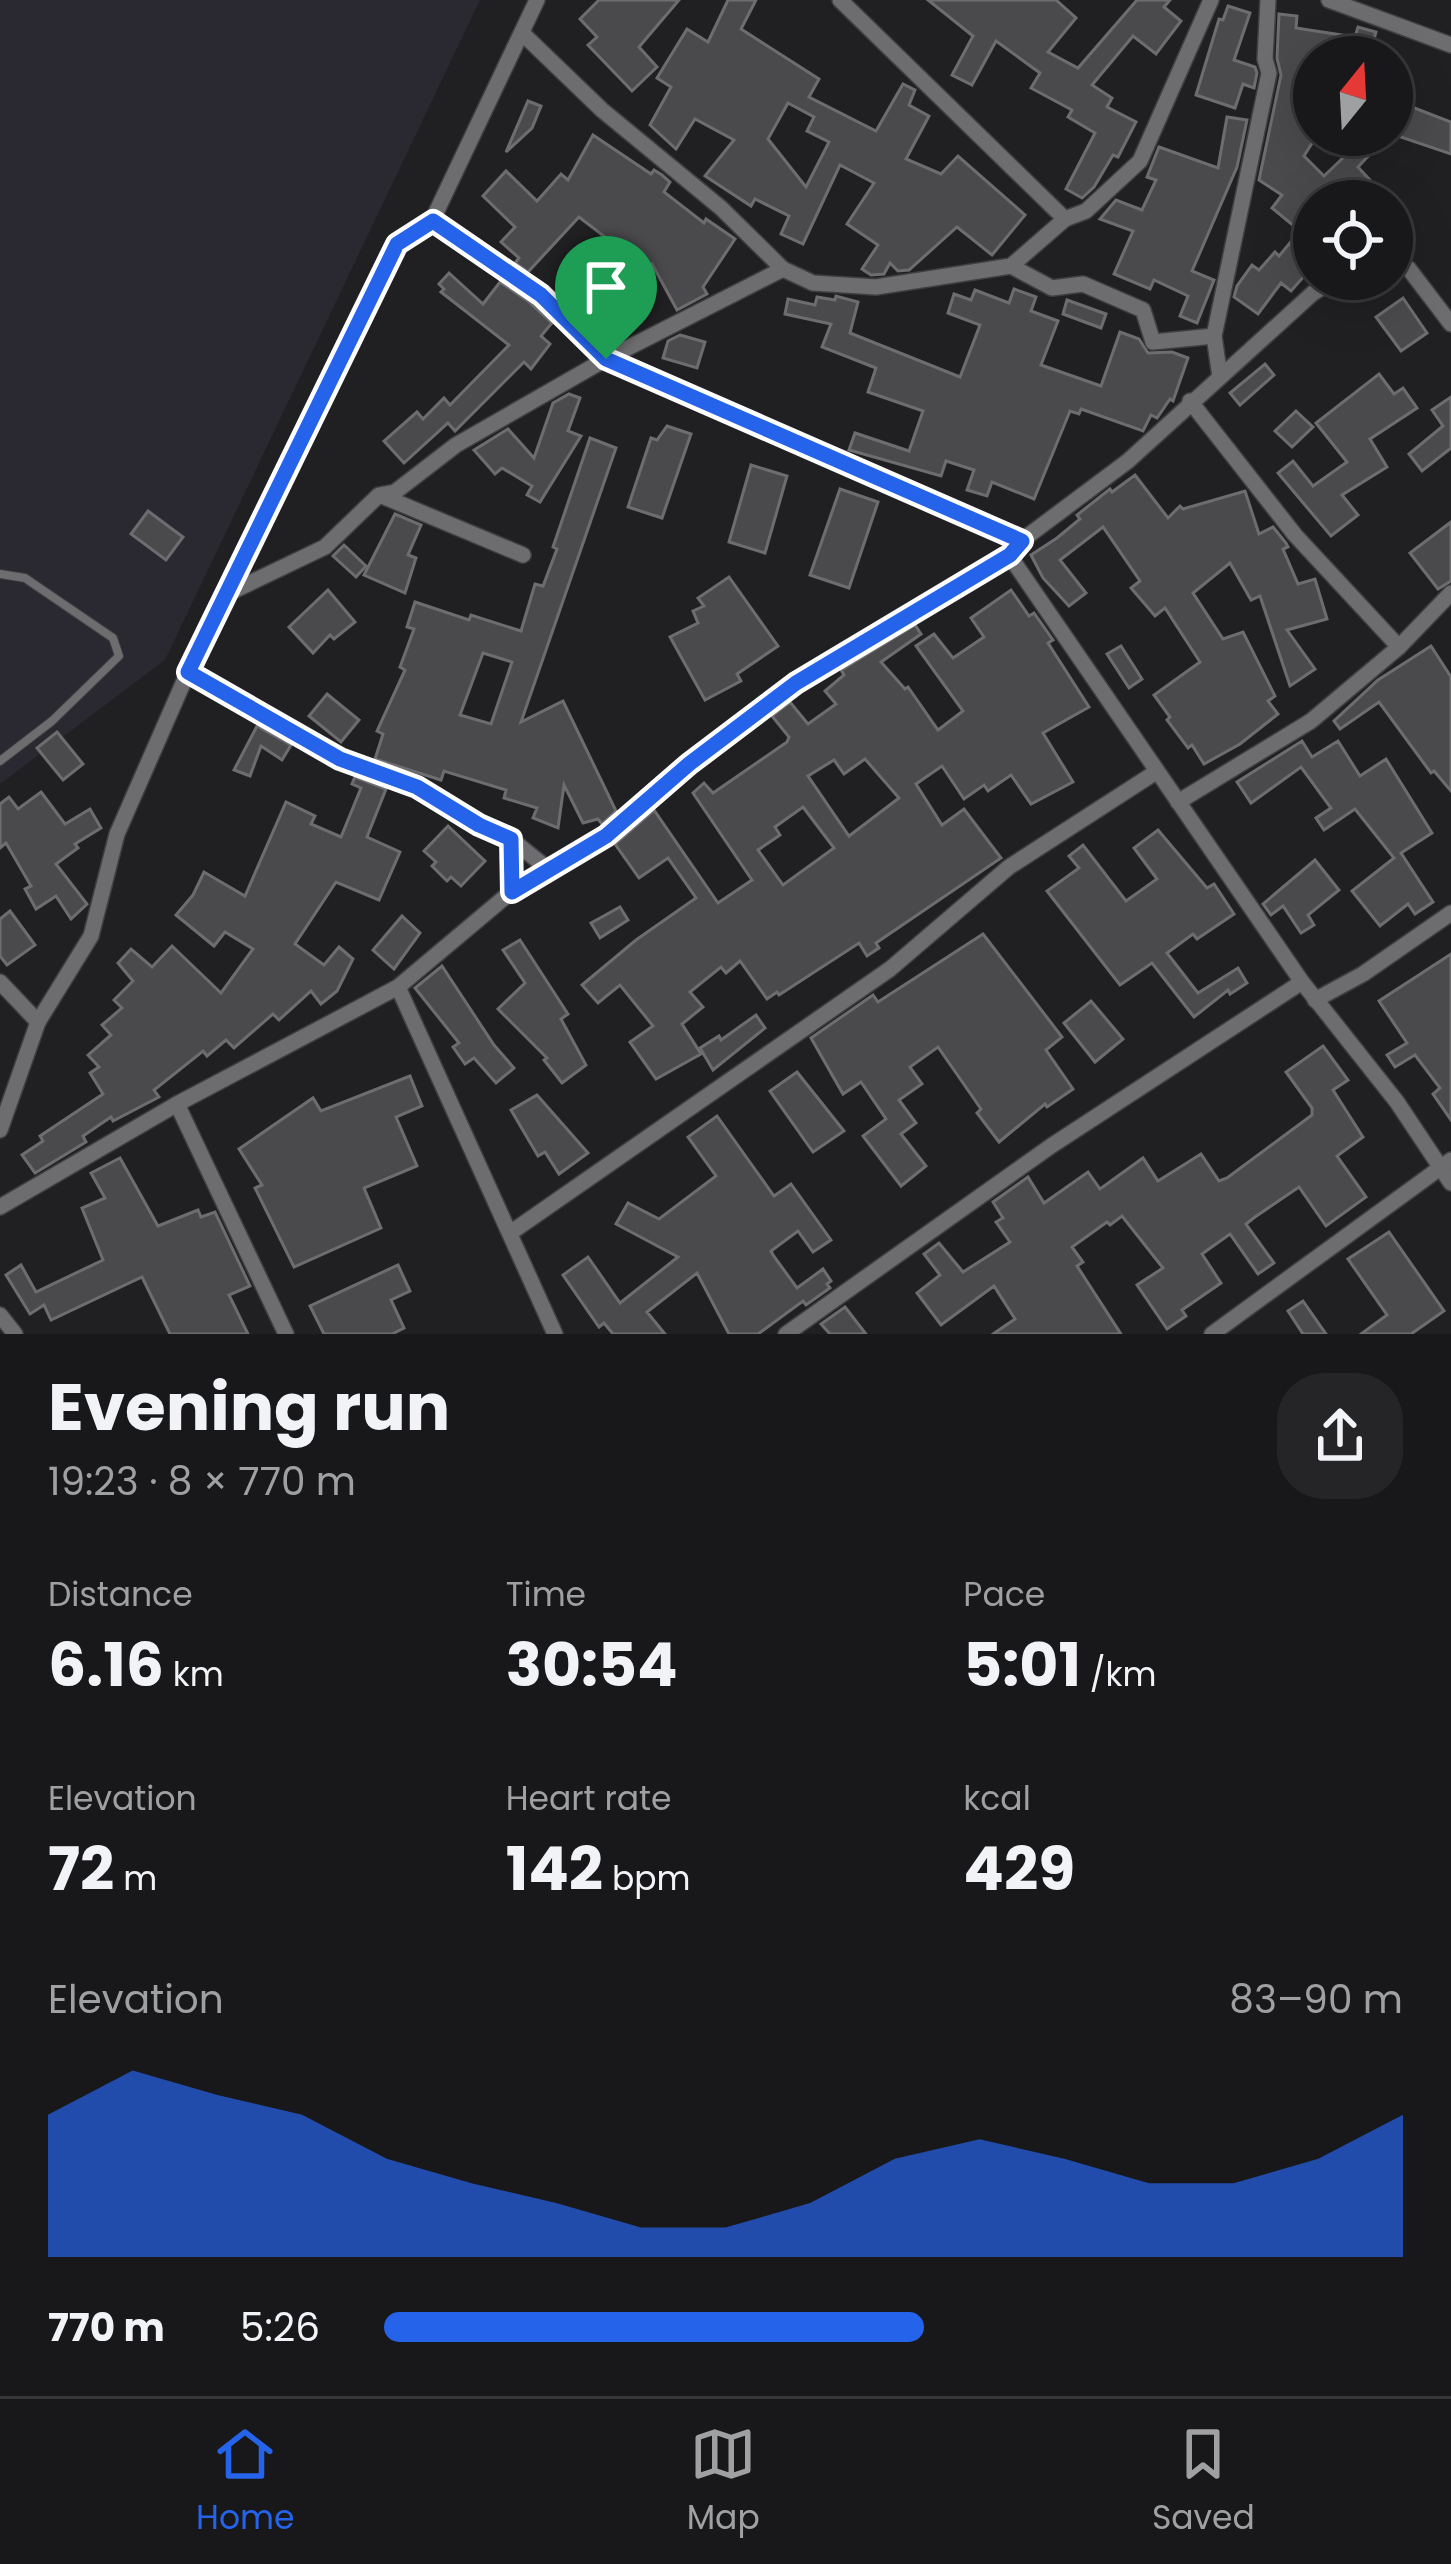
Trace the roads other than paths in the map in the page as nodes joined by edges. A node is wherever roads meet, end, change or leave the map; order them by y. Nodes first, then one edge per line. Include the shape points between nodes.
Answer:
1 (538, 0) edge
2 (840, 0) edge
3 (1211, 0) edge
4 (1268, 0) edge
5 (1329, 0) edge
6 (522, 33) junction
7 (1451, 45) edge
8 (1065, 219) junction
9 (433, 221) junction
10 (1011, 266) junction
11 (782, 269) junction
12 (1413, 274) edge
13 (1305, 300) edge
14 (1451, 324) edge
15 (1214, 336) junction
16 (606, 359) junction
17 (1220, 377) junction
18 (1190, 401) junction
19 (379, 495) junction
20 (1022, 541) junction
21 (523, 555) dead end
22 (1010, 555) junction
23 (0, 574) edge
24 (229, 593) junction
25 (1451, 593) edge
26 (1399, 647) junction
27 (188, 672) junction
28 (0, 760) edge
29 (1156, 772) junction
30 (1178, 802) junction
31 (511, 839) junction
32 (548, 869) junction
33 (512, 892) junction
34 (1451, 913) edge
35 (0, 982) edge
36 (1302, 982) junction
37 (398, 987) junction
38 (1315, 1000) junction
39 (38, 1022) junction
40 (176, 1104) junction
41 (0, 1130) edge
42 (1445, 1163) edge
43 (1451, 1183) edge
44 (0, 1207) edge
45 (510, 1233) junction
46 (0, 1315) edge
47 (15, 1334) edge
48 (286, 1334) edge
49 (555, 1334) edge
50 (786, 1334) edge
51 (1212, 1334) edge

1 - 6 street
2 - 8 street
3 - 8 street via 1140,161 1086,211
4 - 15 street via 1270,73
5 - 7 street
6 - 9 street
6 - 11 street
8 - 10 street
9 - 16 street via 541,295
9 - 24 street via 397,244
10 - 11 street via 876,287 813,283
10 - 15 street via 1052,288 1083,284 1143,310 1153,342
11 - 16 street
12 - 14 street
13 - 17 street
15 - 17 street
16 - 19 street
16 - 20 street
17 - 18 street
18 - 20 street
18 - 26 street via 1295,535
19 - 21 street
19 - 24 street via 325,547
20 - 22 street
22 - 29 street
22 - 32 street via 796,683 606,836
23 - 28 lane via 25,578 113,638 119,656
24 - 27 street
25 - 26 street
26 - 30 street via 1311,721
27 - 31 street via 340,759 417,787
27 - 39 street via 117,834 91,936
29 - 30 street
29 - 45 street via 1009,867 890,968
30 - 36 street
31 - 32 street
31 - 33 street
32 - 33 street
33 - 37 street
34 - 38 street
35 - 39 street
36 - 38 street
36 - 50 street
37 - 40 street
37 - 45 street
38 - 42 street
39 - 41 street
40 - 44 street
40 - 48 street
42 - 43 street
42 - 51 street
45 - 49 street
46 - 47 street

